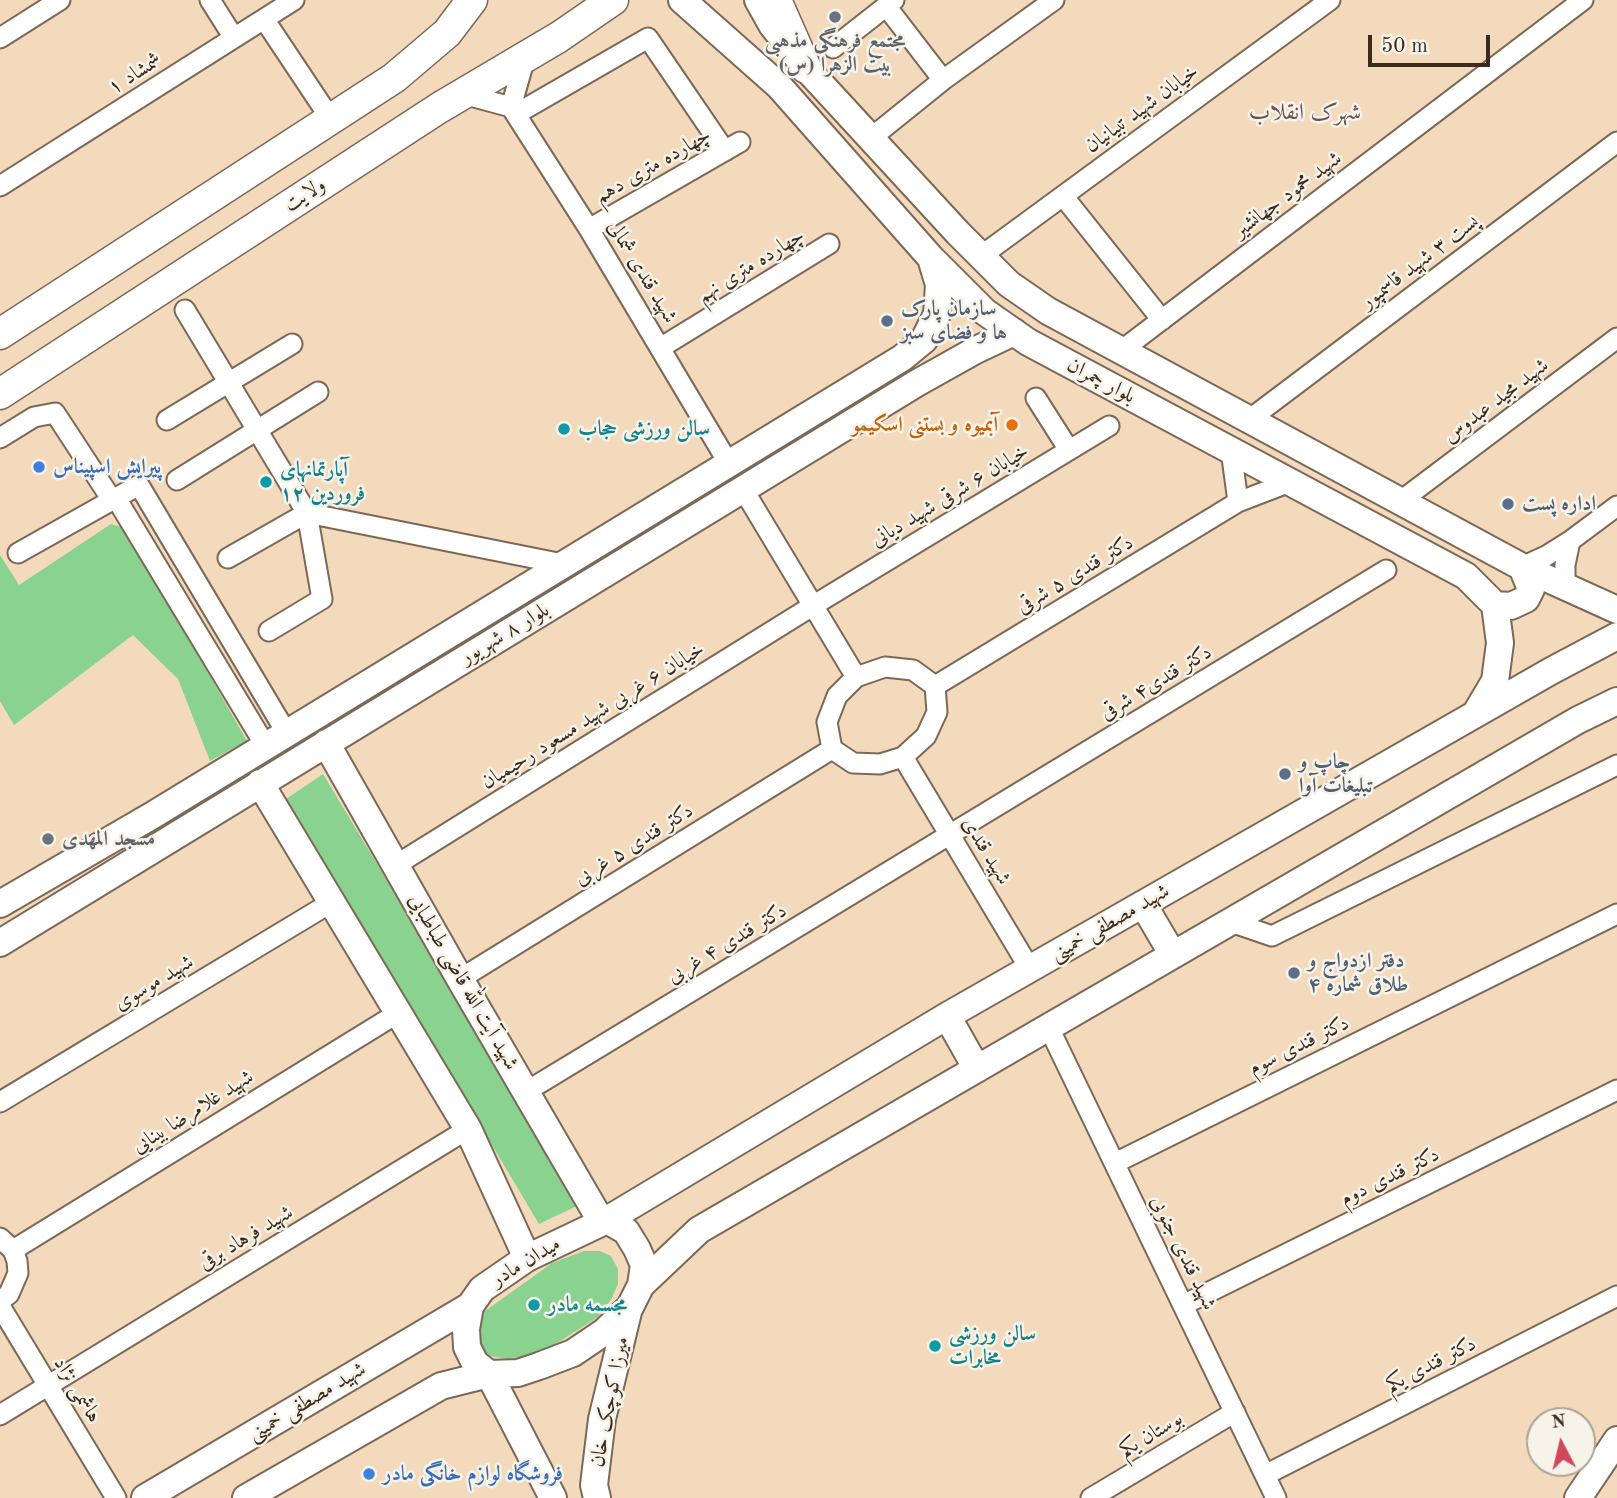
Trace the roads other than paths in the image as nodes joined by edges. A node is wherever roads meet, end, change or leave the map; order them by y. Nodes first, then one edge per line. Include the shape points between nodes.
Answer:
1 (59, 0) edge
2 (210, 0) edge
3 (294, 0) edge
4 (472, 0) edge
5 (613, 0) edge
6 (758, 0) edge
7 (776, 0) edge
8 (1054, 0) edge
9 (1330, 0) edge
10 (1583, 0) edge
11 (890, 3) edge
12 (693, 4) edge
13 (264, 19) junction
14 (0, 38) edge
15 (234, 38) junction
16 (833, 48) dead end
17 (525, 58) junction
18 (806, 68) junction
19 (943, 80) junction
20 (463, 94) junction
21 (513, 110) junction
22 (330, 118) junction
23 (871, 138) junction
24 (1617, 142) edge
25 (0, 186) edge
26 (1063, 195) junction
27 (589, 229) junction
28 (829, 244) dead end
29 (981, 256) junction
30 (931, 258) junction
31 (185, 310) dead end
32 (1161, 320) junction
33 (1014, 332) junction
34 (0, 334) edge
35 (1617, 338) edge
36 (292, 344) dead end
37 (660, 348) junction
38 (1122, 350) junction
39 (229, 383) junction
40 (318, 392) dead end
41 (0, 394) edge
42 (1037, 398) dead end
43 (812, 413) junction
44 (1250, 419) junction
45 (167, 420) dead end
46 (1109, 426) dead end
47 (257, 430) junction
48 (0, 438) edge
49 (827, 439) junction
50 (1069, 450) junction
51 (1231, 450) junction
52 (729, 464) junction
53 (177, 480) dead end
54 (1290, 482) junction
55 (743, 489) junction
56 (114, 499) junction
57 (1402, 500) junction
58 (1238, 502) junction
59 (1617, 506) edge
60 (307, 513) junction
61 (1570, 541) junction
62 (18, 553) dead end
63 (228, 558) dead end
64 (563, 564) junction
65 (1522, 567) junction
66 (1387, 570) dead end
67 (1565, 588) junction
68 (1495, 605) junction
69 (814, 606) junction
70 (1617, 610) edge
71 (471, 620) junction
72 (269, 631) dead end
73 (1617, 636) edge
74 (487, 645) junction
75 (856, 677) junction
76 (935, 686) junction
77 (1617, 701) edge
78 (1476, 714) junction
79 (276, 739) junction
80 (832, 749) junction
81 (331, 751) junction
82 (903, 757) junction
83 (1617, 765) edge
84 (264, 790) junction
85 (153, 815) junction
86 (950, 835) junction
87 (168, 842) junction
88 (396, 865) junction
89 (331, 902) junction
90 (1143, 904) junction
91 (0, 905) edge
92 (1617, 914) edge
93 (1231, 922) junction
94 (0, 943) edge
95 (1173, 956) junction
96 (1030, 969) junction
97 (460, 979) junction
98 (398, 1013) junction
99 (947, 1016) junction
100 (1049, 1028) junction
101 (977, 1069) junction
102 (1617, 1090) edge
103 (527, 1091) junction
104 (0, 1102) edge
105 (468, 1129) junction
106 (1115, 1163) junction
107 (604, 1220) junction
108 (6, 1244) edge
109 (527, 1258) junction
110 (635, 1296) junction
111 (1617, 1296) edge
112 (0, 1304) edge
113 (1183, 1305) junction
114 (470, 1306) junction
115 (489, 1374) junction
116 (47, 1386) junction
117 (1235, 1412) junction
118 (0, 1415) edge
119 (1617, 1440) edge
120 (1265, 1475) junction
121 (116, 1498) edge
122 (145, 1498) edge
123 (246, 1498) edge
124 (552, 1498) edge
125 (597, 1498) edge
126 (1091, 1498) edge
127 (1276, 1498) edge
128 (1578, 1498) edge

1 - 14 street
2 - 15 street
3 - 13 street, شمشاد ۱
4 - 22 main road via 447,33 394,78
5 - 17 main road, ولایت
6 - 18 main road, بلوار چمران
7 - 18 main road
8 - 19 street
9 - 26 street, خیابان شهید تبیانیان
10 - 32 street, شهید محمود جهانشیر
11 - 16 street
11 - 19 street
12 - 30 main road, بلوار چمران via 779,86
13 - 15 street, شمشاد ۱
13 - 22 street
15 - 25 street, شمشاد ۱
17 - 20 main road, ولایت
17 - 21 street
18 - 23 main road, بلوار چمران
19 - 23 street
20 - 21 street
20 - 41 main road, ولایت
21 - 27 street, شهید قندی شمالی
21 - 27 street, چهارده متری دهم via 648,37 733,146
22 - 34 main road
23 - 29 main road, بلوار چمران
24 - 44 street, پست ۳ شهید قاسمپور
26 - 29 street, خیابان شهید تبیانیان
26 - 32 street
27 - 37 street, شهید قندی شمالی
28 - 37 street, چهارده متری نهم
29 - 38 main road, بلوار چمران via 1009,284 1048,311
30 - 33 main road, بلوار چمران via 985,312
30 - 43 main road, بلوار ۸ شهریور via 939,285 937,314 924,340
31 - 39 street
32 - 38 street, شهید محمود جهانشیر
33 - 49 main road, بلوار ۸ شهریور via 952,363
33 - 51 main road, بلوار چمران
35 - 57 street, شهید مجید عبدوس
36 - 39 street
37 - 52 street, شهید قندی شمالی
38 - 44 main road, بلوار چمران
39 - 45 street
39 - 47 street
40 - 47 street
42 - 50 street
43 - 49 main road
43 - 52 main road, بلوار ۸ شهریور
44 - 57 main road, بلوار چمران
46 - 50 street, خیابان ۶ شرقی شهید دیانی
47 - 53 street
47 - 60 street
48 - 56 street via 34,417 55,413
49 - 55 main road, بلوار ۸ شهریور
50 - 69 street, خیابان ۶ شرقی شهید دیانی
51 - 54 main road, بلوار چمران
51 - 58 street
52 - 64 main road, بلوار ۸ شهریور
54 - 58 street, دکتر قندی ۵ شرقی
54 - 68 main road, بلوار چمران via 1466,576
55 - 69 street
55 - 74 main road, بلوار ۸ شهریور
56 - 62 street
56 - 79 street
56 - 79 street via 139,485
57 - 65 main road, بلوار چمران
58 - 76 street, دکتر قندی ۵ شرقی
59 - 61 street
60 - 63 street
60 - 64 street
60 - 72 street via 321,599
61 - 65 street
61 - 67 street
64 - 71 main road, بلوار ۸ شهریور
65 - 67 main road, بلوار چمران
65 - 68 main road via 1531,589 1526,599 1511,606
66 - 86 street, دکتر قندی۴ شرقی
67 - 70 main road, بلوار چمران
68 - 78 main road via 1500,643 1495,681
69 - 75 street
69 - 88 street, خیابان ۶ غربی شهید مسعود رحیمیان
71 - 74 main road
71 - 79 main road, بلوار ۸ شهریور
73 - 78 main road, شهید مصطفی خمینی
74 - 81 main road, بلوار ۸ شهریور
75 - 76 street via 885,667 914,670
75 - 80 street via 837,696 827,722
76 - 82 street via 937,712 926,736
77 - 93 main road
78 - 90 main road, شهید مصطفی خمینی
79 - 85 main road, بلوار ۸ شهریور
80 - 82 street via 853,763 880,764
80 - 97 street, دکتر قندی ۵ غربی
81 - 84 main road, بلوار ۸ شهریور
81 - 88 main road, شهید آیت الله قاضی طباطبایی
82 - 86 street, شهید قندی
83 - 93 street via 1272,936
84 - 87 main road, بلوار ۸ شهریور
84 - 89 main road
85 - 87 main road
85 - 91 main road, بلوار ۸ شهریور
86 - 96 street, شهید قندی
86 - 103 street, دکتر قندی ۴ غربی
87 - 94 main road, بلوار ۸ شهریور
88 - 97 main road, شهید آیت الله قاضی طباطبایی
89 - 98 main road
89 - 104 street, شهید موسوی
90 - 95 main road
90 - 96 main road, شهید مصطفی خمینی
92 - 106 street, دکتر قندی سوم
93 - 95 main road
95 - 100 main road
96 - 99 main road, شهید مصطفی خمینی
97 - 103 main road, شهید آیت الله قاضی طباطبایی
98 - 105 main road
98 - 108 street, شهید غلامرضا بینایی
99 - 101 main road
99 - 107 main road, شهید مصطفی خمینی
100 - 101 main road
100 - 106 street, شهید قندی جنوبی
101 - 110 main road via 699,1230
102 - 113 street, دکتر قندی دوم
103 - 107 main road, شهید آیت الله قاضی طباطبایی
105 - 109 main road
105 - 116 street, شهید فرهاد برقی
106 - 113 street, شهید قندی جنوبی
107 - 109 main road, میدان مادر
107 - 110 main road via 626,1231 638,1249 644,1265
108 - 112 street via 17,1261 18,1273
109 - 114 main road, میدان مادر via 482,1289
110 - 115 main road via 604,1332 573,1353 518,1373
110 - 125 main road, میرزا کوچک خان via 602,1419 594,1485
111 - 120 street, دکتر قندی یکم
112 - 116 street, هاشمی نژاد
113 - 117 street, شهید قندی جنوبی
114 - 115 main road via 467,1347 475,1363
114 - 122 main road, شهید مصطفی خمینی
115 - 123 main road via 441,1386
115 - 124 main road
116 - 118 street, شهید فرهاد برقی
116 - 121 street, هاشمی نژاد
117 - 120 street, شهید قندی جنوبی
117 - 126 street, بوستان یکم
119 - 128 main road
120 - 127 street, شهید قندی جنوبی

